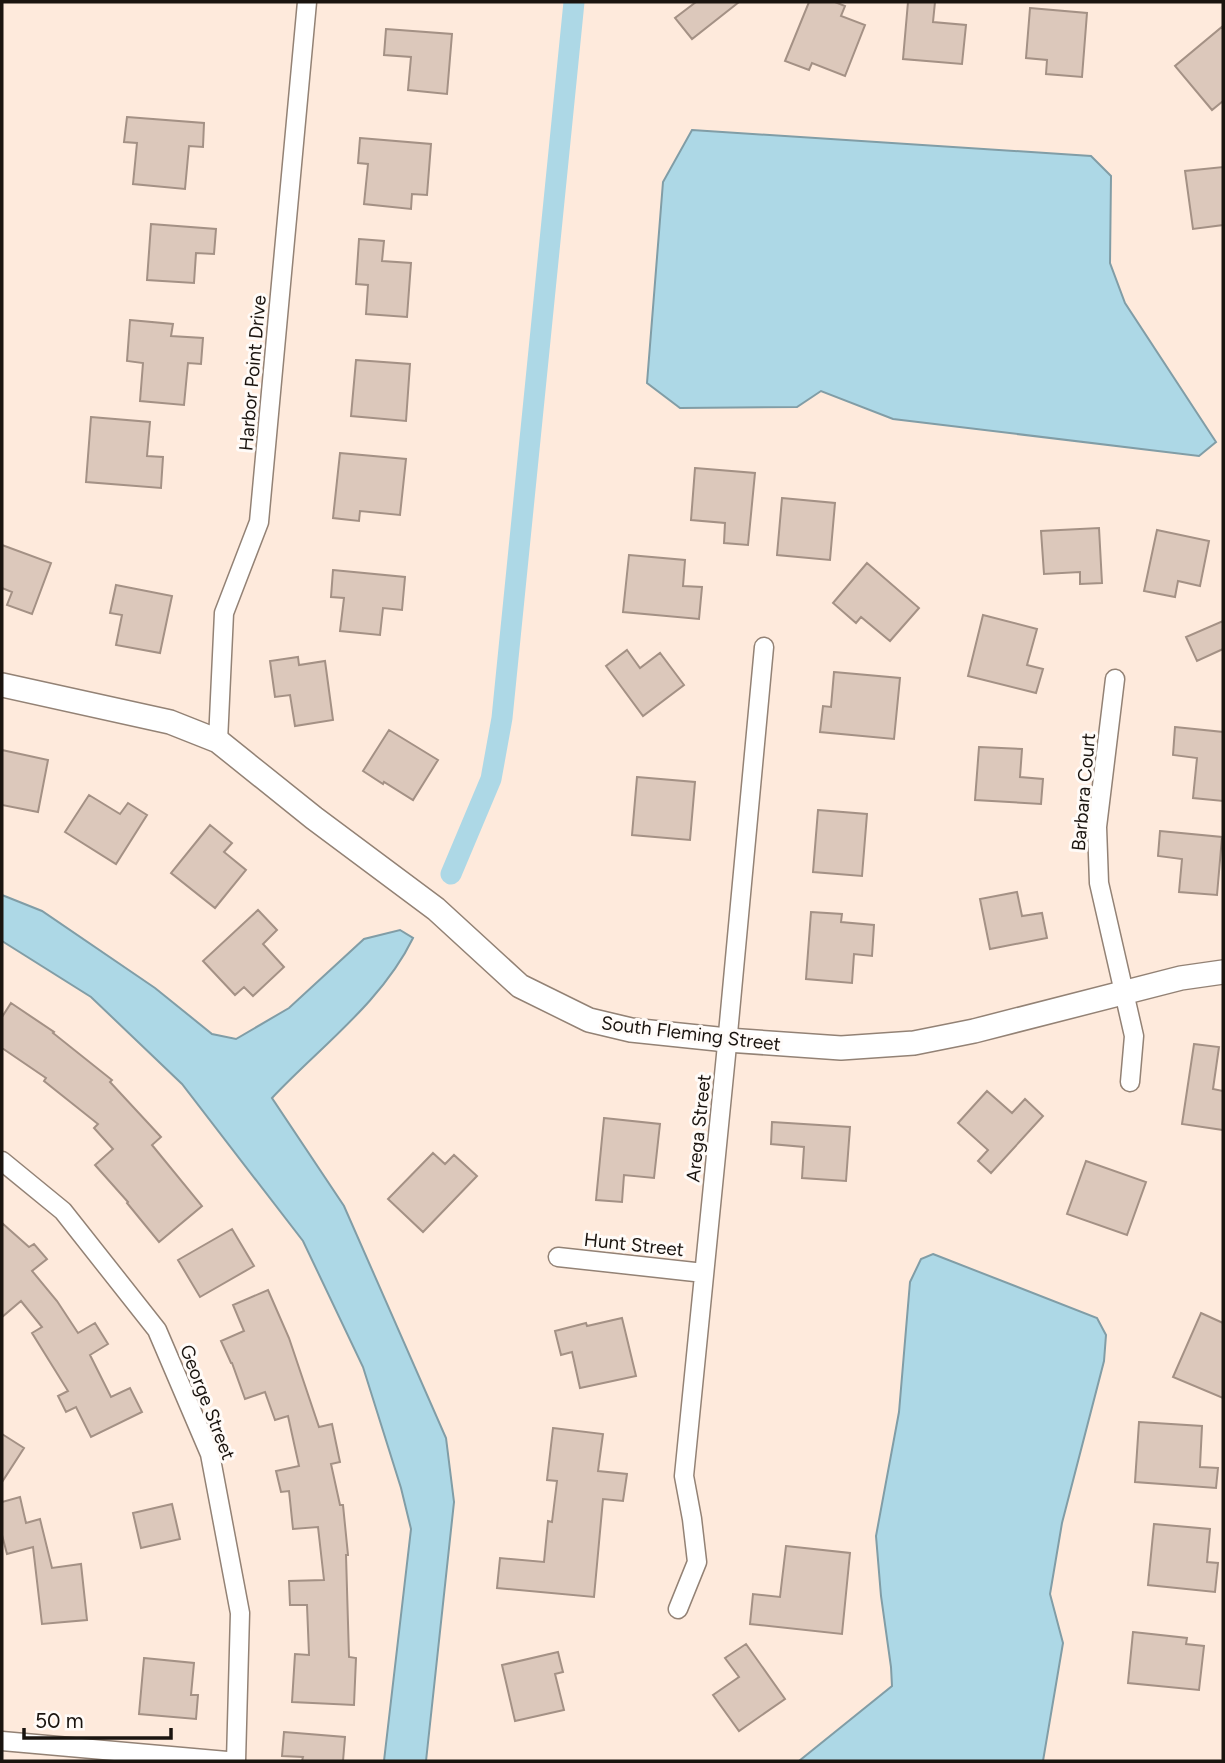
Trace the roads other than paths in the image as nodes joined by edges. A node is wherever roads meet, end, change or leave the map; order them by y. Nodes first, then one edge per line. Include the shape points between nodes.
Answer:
1 (307, 2) edge
2 (764, 647) dead end
3 (1115, 679) dead end
4 (2, 685) edge
5 (218, 741) junction
6 (1223, 972) edge
7 (1123, 991) junction
8 (727, 1040) junction
9 (1130, 1082) dead end
10 (2, 1161) edge
11 (558, 1256) dead end
12 (705, 1273) junction
13 (678, 1609) dead end
14 (2, 1741) edge
15 (228, 1761) edge
16 (236, 1761) edge

1 - 5 street, Harbor Point Drive via 259,522 224,613
2 - 8 street, Arega Street
3 - 7 street, Barbara Court via 1097,827 1099,883
4 - 5 street, South Fleming Street via 170,722
5 - 8 street, South Fleming Street via 436,909 520,986 589,1020 631,1030
6 - 7 street, South Fleming Street
7 - 8 street, South Fleming Street via 914,1043 841,1048
7 - 9 street, Barbara Court via 1134,1036
8 - 12 street, Arega Street
10 - 16 street, George Street via 63,1211 157,1330 210,1454 240,1613
11 - 12 street, Hunt Street
12 - 13 street, Arega Street via 684,1476 696,1562
14 - 15 street

